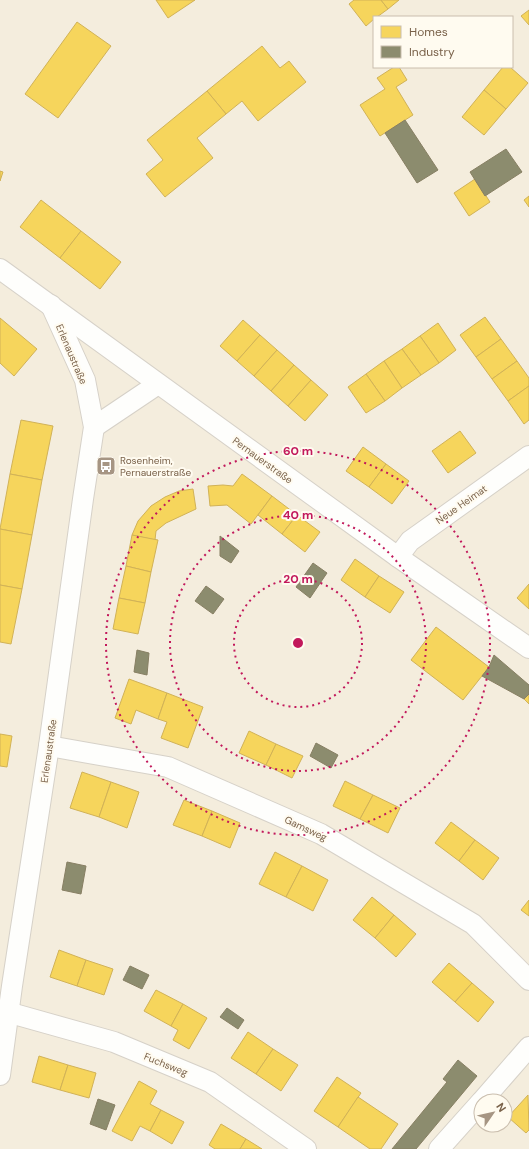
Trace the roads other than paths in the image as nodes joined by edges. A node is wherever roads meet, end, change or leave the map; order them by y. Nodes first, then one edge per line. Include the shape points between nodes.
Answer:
1 (0, 269) edge
2 (51, 305) junction
3 (158, 384) junction
4 (94, 427) junction
5 (529, 456) edge
6 (398, 557) junction
7 (529, 648) edge
8 (49, 746) junction
9 (529, 980) edge
10 (5, 1012) edge
11 (529, 1047) edge
12 (0, 1075) edge
13 (488, 1093) edge
14 (473, 1110) edge
15 (306, 1149) edge
16 (439, 1149) edge

1 - 2 street, Pernauerstraße
2 - 3 street, Pernauerstraße
2 - 4 street, Erlenaustraße via 85,380
3 - 4 street
3 - 6 street, Pernauerstraße
4 - 8 street, Erlenaustraße
5 - 6 street, Neue Heimat via 410,540
6 - 7 street, Pernauerstraße
8 - 9 street, Gamsweg via 168,767 322,834 473,924
8 - 10 street, Erlenaustraße via 12,986
10 - 12 street, Erlenaustraße
10 - 15 street, Fuchsweg via 114,1042 210,1082
11 - 13 street
14 - 16 street

